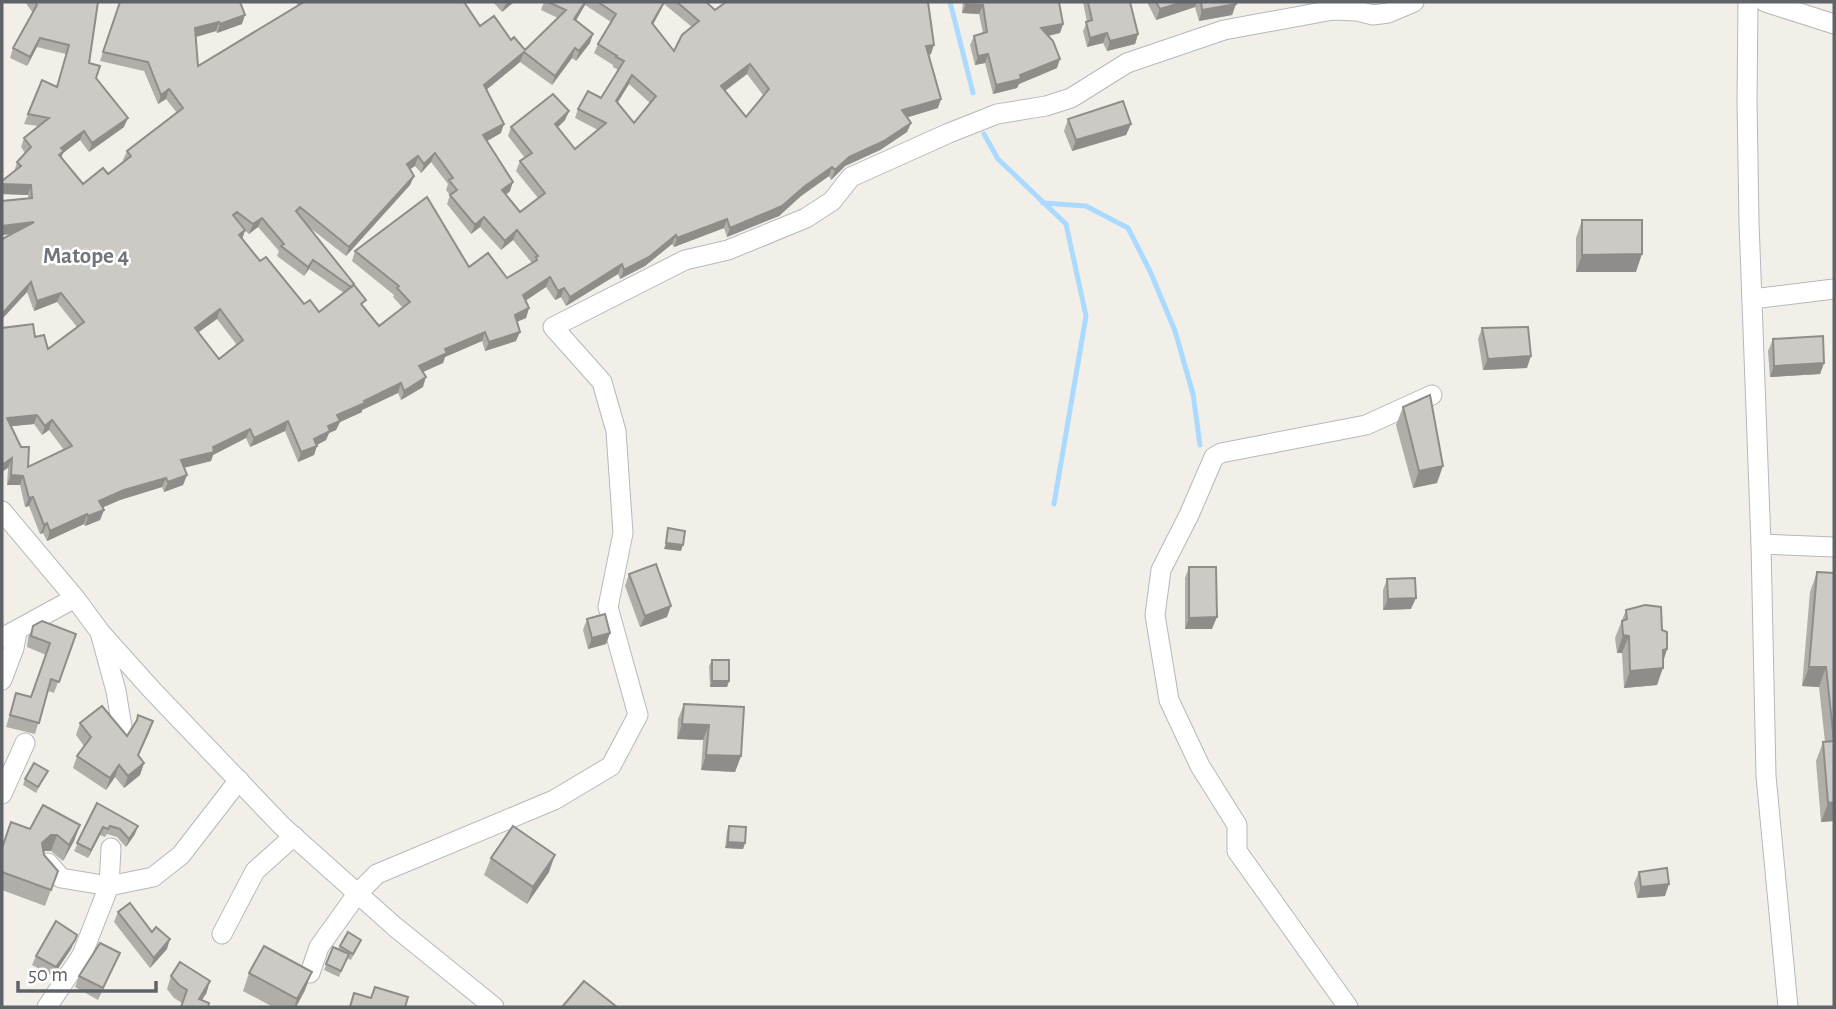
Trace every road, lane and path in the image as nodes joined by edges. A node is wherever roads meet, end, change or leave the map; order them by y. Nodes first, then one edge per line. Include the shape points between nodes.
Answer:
1 (1414, 2) edge
2 (1748, 2) edge
3 (1765, 2) edge
4 (1834, 24) edge
5 (1834, 289) edge
6 (1752, 299) junction
7 (1432, 395) edge
8 (2, 511) edge
9 (1761, 544) junction
10 (1834, 547) edge
11 (75, 598) junction
12 (100, 632) junction
13 (9, 634) edge
14 (2, 680) edge
15 (122, 727) edge
16 (25, 743) dead end
17 (239, 780) junction
18 (2, 794) edge
19 (294, 836) junction
20 (111, 848) dead end
21 (48, 863) edge
22 (109, 887) junction
23 (357, 894) junction
24 (222, 934) dead end
25 (310, 973) edge
26 (47, 1007) edge
27 (494, 1007) edge
28 (1348, 1007) edge
29 (1788, 1007) edge

1 - 23 street via 1373,15 1333,10 1262,22 1136,59 1071,98 997,114 851,177 832,201 806,218 728,250 685,260 553,327 602,382 617,431 623,533 608,607 638,715 611,766 554,800 377,874
2 - 6 street
3 - 4 street
5 - 6 street
6 - 9 street
7 - 28 street via 1366,425 1214,457 1161,570 1155,615 1169,700 1200,765 1237,825 1237,851
8 - 11 street
9 - 10 street
9 - 29 street via 1766,776
11 - 12 street
11 - 13 street
12 - 15 street
12 - 17 street
13 - 14 street via 14,648
16 - 18 street
17 - 19 street
17 - 22 street via 181,855 153,877
19 - 23 street
19 - 24 street via 255,871
20 - 22 street
21 - 22 street via 61,878
22 - 26 street via 82,954
23 - 25 street via 319,947
23 - 27 street

